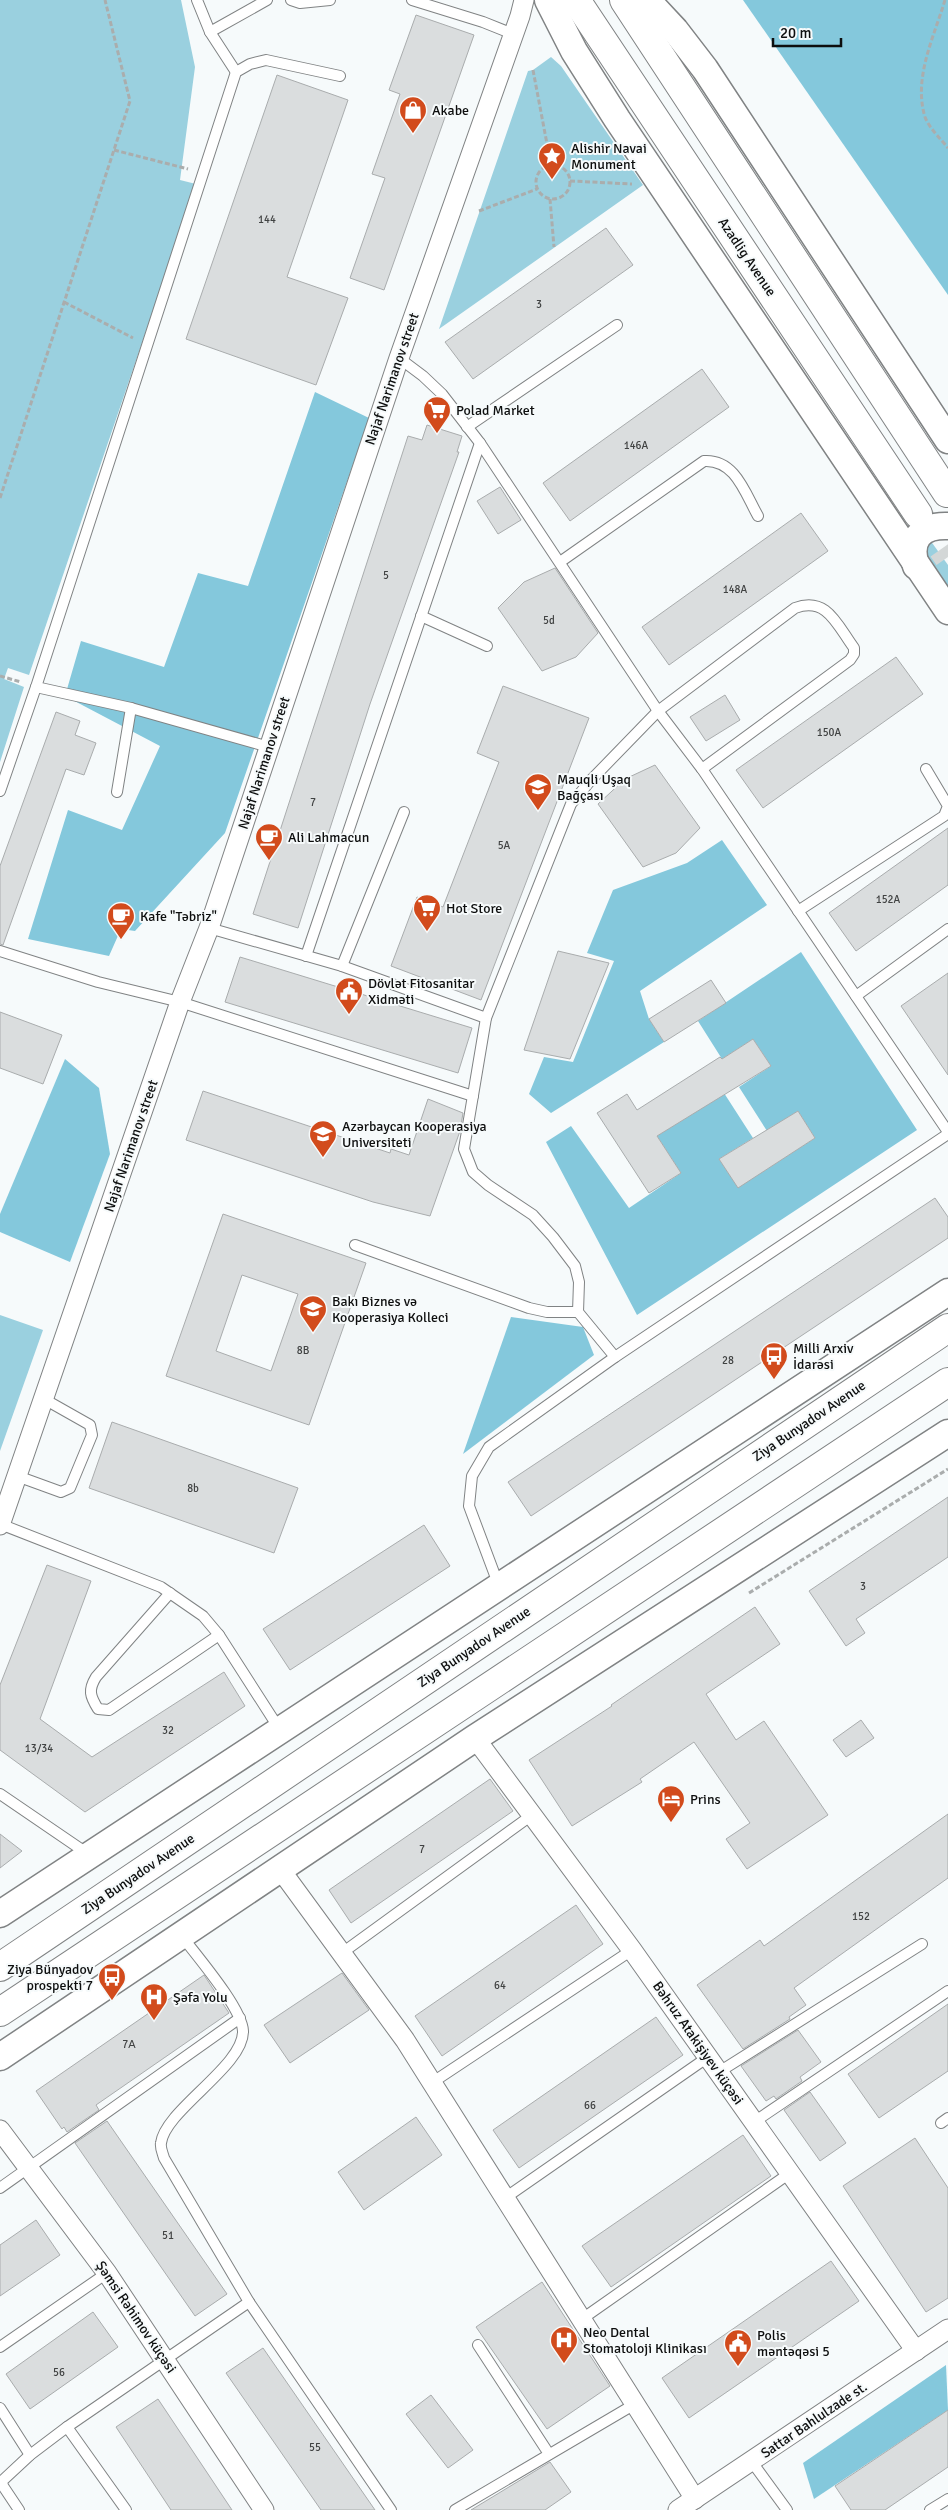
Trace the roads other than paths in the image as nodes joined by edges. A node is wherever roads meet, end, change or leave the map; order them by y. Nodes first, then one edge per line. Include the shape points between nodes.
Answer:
1 (197, 0) edge
2 (267, 0) edge
3 (291, 0) edge
4 (330, 0) edge
5 (412, 0) edge
6 (624, 0) edge
7 (647, 0) edge
8 (559, 3) edge
9 (522, 8) edge
10 (210, 32) junction
11 (513, 34) junction
12 (236, 72) junction
13 (340, 76) dead end
14 (617, 325) dead end
15 (399, 358) junction
16 (467, 426) junction
17 (948, 440) edge
18 (480, 443) junction
19 (947, 493) edge
20 (918, 514) tunnel mouth
21 (758, 516) dead end
22 (948, 526) edge
23 (560, 562) junction
24 (916, 566) junction
25 (948, 611) edge
26 (421, 616) junction
27 (487, 646) dead end
28 (36, 687) junction
29 (131, 708) junction
30 (658, 711) junction
31 (269, 747) junction
32 (702, 769) junction
33 (926, 769) dead end
34 (0, 791) edge
35 (117, 792) dead end
36 (404, 812) dead end
37 (798, 911) junction
38 (209, 928) junction
39 (948, 929) edge
40 (0, 951) edge
41 (306, 956) junction
42 (342, 966) junction
43 (856, 996) junction
44 (180, 1002) junction
45 (486, 1018) junction
46 (473, 1096) junction
47 (948, 1133) edge
48 (355, 1245) dead end
49 (948, 1292) edge
50 (578, 1312) junction
51 (948, 1328) edge
52 (615, 1357) junction
53 (948, 1382) edge
54 (44, 1399) junction
55 (948, 1433) edge
56 (17, 1476) junction
57 (0, 1524) edge
58 (500, 1587) junction
59 (170, 1593) junction
60 (219, 1635) junction
61 (280, 1730) junction
62 (475, 1738) junction
63 (0, 1794) edge
64 (532, 1815) junction
65 (89, 1854) junction
66 (280, 1869) junction
67 (0, 1914) edge
68 (181, 1935) junction
69 (922, 1944) dead end
70 (632, 1950) junction
71 (342, 1953) junction
72 (0, 1967) edge
73 (948, 1991) edge
74 (0, 2012) edge
75 (240, 2018) junction
76 (0, 2057) edge
77 (714, 2065) junction
78 (433, 2082) junction
79 (754, 2122) junction
80 (0, 2130) edge
81 (30, 2168) junction
82 (790, 2173) junction
83 (0, 2188) edge
84 (505, 2198) junction
85 (107, 2273) junction
86 (249, 2302) junction
87 (582, 2319) junction
88 (948, 2329) edge
89 (478, 2345) dead end
90 (0, 2347) edge
91 (916, 2351) junction
92 (165, 2358) junction
93 (634, 2404) junction
94 (0, 2408) edge
95 (67, 2427) junction
96 (549, 2454) junction
97 (30, 2455) junction
98 (752, 2462) junction
99 (695, 2499) junction
100 (948, 2499) edge
101 (19, 2510) edge
102 (126, 2510) edge
103 (264, 2510) edge
104 (391, 2510) edge
105 (454, 2510) edge
106 (678, 2510) edge
107 (787, 2510) edge
108 (930, 2510) edge

1 - 10 lane
2 - 10 lane
3 - 4 lane via 300,3
5 - 11 lane
6 - 19 main road
7 - 17 main road via 705,69
8 - 9 street
8 - 20 main road, Azadlig Avenue
8 - 24 main road via 574,51 617,119
9 - 11 street, Najaf Narimanov street
10 - 12 lane
11 - 15 street, Najaf Narimanov street
12 - 13 lane via 266,60
12 - 28 lane
14 - 16 lane
15 - 16 lane via 442,394
15 - 31 street, Najaf Narimanov street
16 - 18 lane
18 - 23 lane
18 - 26 lane
21 - 23 lane via 731,470 714,461 704,462
22 - 24 main road via 929,530 917,537 912,545
23 - 30 lane
24 - 25 main road
26 - 27 lane
26 - 41 lane
28 - 29 lane
28 - 34 lane
29 - 31 lane
29 - 35 lane
30 - 32 lane
30 - 32 lane via 795,608 815,604 825,608 854,648 850,660
30 - 45 lane via 571,804
31 - 38 street, Najaf Narimanov street
32 - 37 lane
33 - 37 lane via 948,806 944,816
36 - 42 lane
37 - 43 lane
38 - 41 lane
38 - 44 street, Najaf Narimanov street
39 - 43 lane
40 - 44 lane via 98,982
41 - 42 lane
42 - 45 lane
43 - 47 lane
44 - 46 lane
44 - 54 street, Najaf Narimanov street
45 - 46 lane
46 - 50 lane via 464,1149 466,1160 473,1172 533,1215 553,1236 575,1266 579,1282
47 - 52 lane
48 - 50 lane via 529,1308 547,1312
49 - 58 main road
50 - 52 lane
51 - 72 main road, Ziya Bunyadov Avenue
52 - 58 lane via 489,1447 472,1476 469,1506
53 - 74 main road
54 - 56 street, Najaf Narimanov street
54 - 56 lane via 90,1425 92,1435 67,1491 61,1492
55 - 62 main road
56 - 57 street, Najaf Narimanov street
57 - 59 lane
58 - 61 main road
59 - 60 lane via 203,1616
59 - 60 lane via 96,1677 90,1687 90,1697 98,1709 108,1710
60 - 61 lane
61 - 65 main road
62 - 64 street, Bəhruz Atakişiyev küçəsi
62 - 66 main road
63 - 65 lane
64 - 70 street, Bəhruz Atakişiyev küçəsi
64 - 71 lane
65 - 67 main road
66 - 68 main road
66 - 71 street
68 - 75 lane
68 - 76 main road
69 - 77 lane
70 - 77 street, Bəhruz Atakişiyev küçəsi
70 - 78 lane
71 - 78 street
73 - 79 lane
75 - 81 lane
75 - 86 lane via 243,2032 238,2050 168,2127 161,2144 164,2158
77 - 79 street, Bəhruz Atakişiyev küçəsi
77 - 84 lane
78 - 84 street
79 - 82 street, Bəhruz Atakişiyev küçəsi
80 - 81 street, Şəmsi Rəhimov küçəsi
81 - 83 lane
81 - 85 street, Şəmsi Rəhimov küçəsi
82 - 87 lane
82 - 91 street, Bəhruz Atakişiyev küçəsi
84 - 87 street
85 - 90 lane
85 - 92 street, Şəmsi Rəhimov küçəsi
86 - 92 lane
86 - 104 lane
87 - 93 street
88 - 91 street, Sattar Bahlulzade st.
89 - 96 lane
91 - 98 street, Sattar Bahlulzade st.
92 - 95 lane
92 - 103 street, Şəmsi Rəhimov küçəsi
93 - 96 lane
93 - 99 street
94 - 97 lane
95 - 97 lane
95 - 102 lane
96 - 105 lane
97 - 101 lane via 2,2480
98 - 99 street, Sattar Bahlulzade st.
98 - 107 lane
99 - 106 street, Sattar Bahlulzade st.
100 - 108 lane

